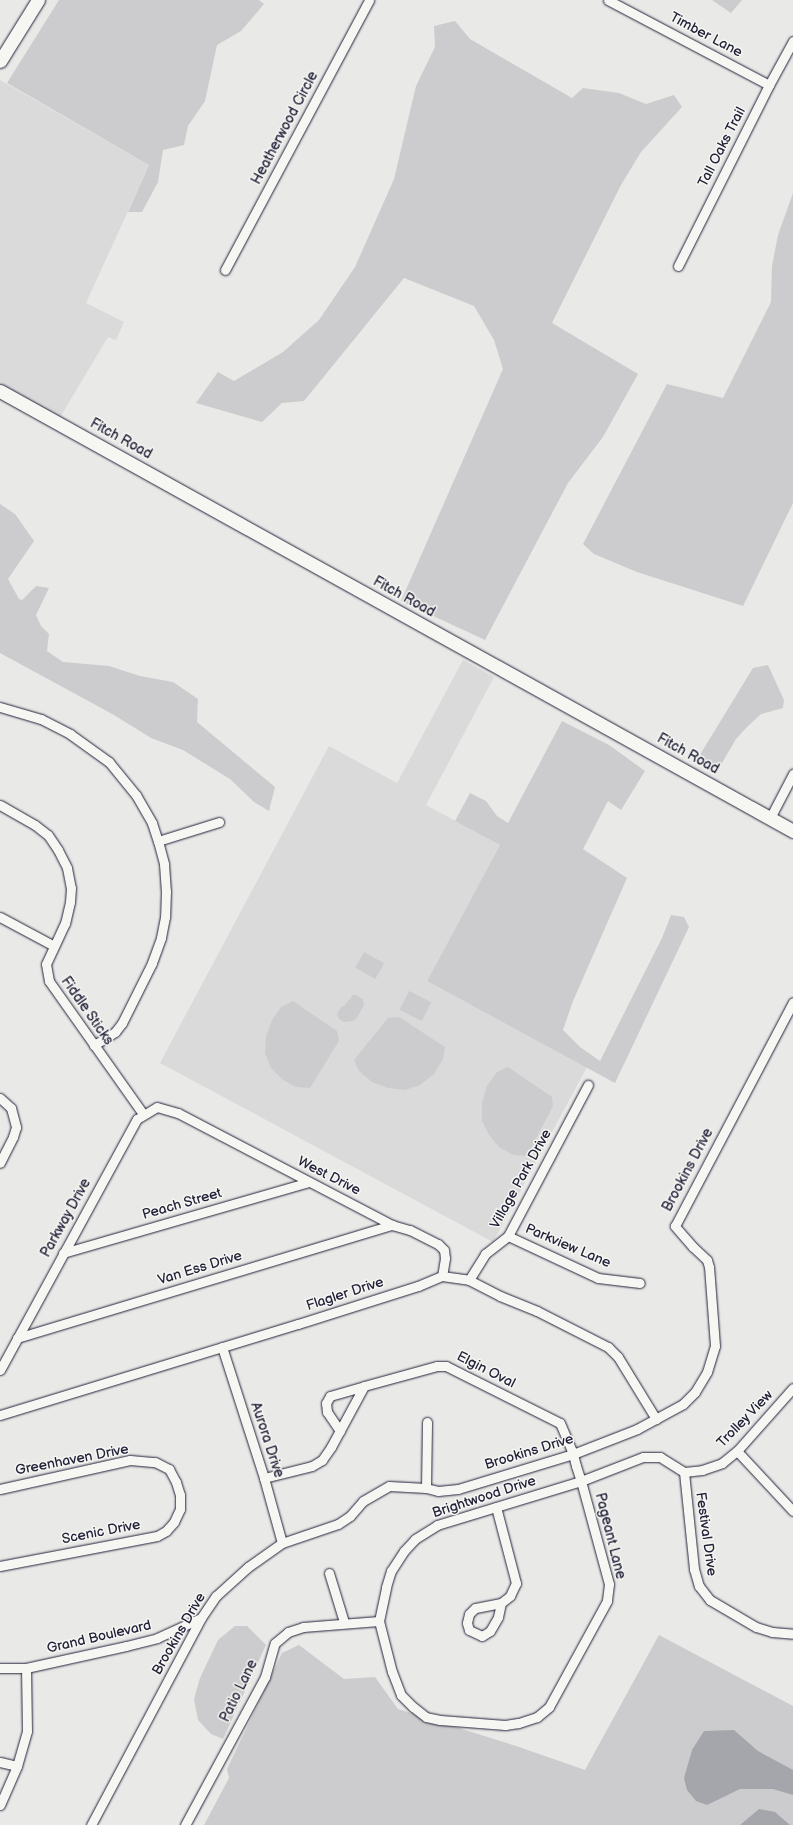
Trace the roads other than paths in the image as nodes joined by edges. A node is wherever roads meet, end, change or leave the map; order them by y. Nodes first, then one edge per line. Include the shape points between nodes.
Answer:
1 (38, 0) edge
2 (369, 0) edge
3 (608, 0) edge
4 (793, 41) edge
5 (0, 61) edge
6 (769, 85) junction
7 (678, 266) dead end
8 (225, 270) dead end
9 (0, 390) edge
10 (0, 707) edge
11 (793, 774) edge
12 (0, 805) edge
13 (770, 818) junction
14 (219, 822) dead end
15 (793, 831) edge
16 (158, 840) junction
17 (0, 917) edge
18 (54, 946) junction
19 (793, 1002) edge
20 (94, 1045) junction
21 (588, 1085) dead end
22 (0, 1098) edge
23 (143, 1114) junction
24 (0, 1163) edge
25 (309, 1182) junction
26 (392, 1225) junction
27 (508, 1236) junction
28 (63, 1252) junction
29 (442, 1276) junction
30 (469, 1280) junction
31 (640, 1283) dead end
32 (17, 1338) junction
33 (222, 1347) junction
34 (0, 1370) edge
35 (364, 1386) junction
36 (793, 1388) edge
37 (0, 1415) edge
38 (656, 1419) junction
39 (427, 1422) dead end
40 (340, 1430) junction
41 (737, 1451) junction
42 (573, 1454) junction
43 (684, 1472) junction
44 (264, 1478) junction
45 (581, 1481) junction
46 (426, 1488) junction
47 (0, 1489) edge
48 (180, 1495) joint
49 (496, 1507) junction
50 (793, 1512) edge
51 (282, 1543) junction
52 (0, 1566) edge
53 (329, 1573) dead end
54 (501, 1603) dead end
55 (202, 1618) junction
56 (379, 1621) junction
57 (344, 1622) junction
58 (793, 1634) edge
59 (0, 1668) edge
60 (26, 1668) junction
61 (549, 1707) joint
62 (0, 1762) edge
63 (17, 1766) junction
64 (0, 1805) edge
65 (91, 1825) edge
66 (185, 1825) edge

1 - 5 street
2 - 8 street, Heatherwood Circle
3 - 6 street, Timber Lane
4 - 6 street, Tall Oaks Trail
6 - 7 street, Tall Oaks Trail
9 - 13 street, Fitch Road
10 - 16 street via 41,719 70,734 109,762 136,795
11 - 13 street
12 - 18 street, Fiddle Sticks via 48,835 66,868 71,888 70,902 65,923
13 - 15 street, Fitch Road
14 - 16 street
16 - 20 street via 164,864 166,891 165,917 160,938 152,963 122,1023 115,1032
17 - 18 street
18 - 20 street, Fiddle Sticks via 46,964 48,981
19 - 38 street, Brookins Drive via 675,1226 707,1260 715,1346 707,1372 695,1392 683,1404
20 - 23 street, Fiddle Sticks
21 - 27 street, Village Park Drive
22 - 24 street via 11,1108 16,1127
23 - 25 street, West Drive via 157,1107 178,1113
23 - 28 street, Parkway Drive via 137,1119
25 - 26 street, West Drive
25 - 28 street, Peach Street
26 - 29 street, West Drive via 410,1230 438,1244 444,1250
26 - 32 street, Van Ess Drive
27 - 30 street, Village Park Drive via 486,1254
27 - 31 street, Parkview Lane via 598,1278
28 - 32 street, Parkway Drive
29 - 30 street
29 - 33 street, Flagler Drive via 418,1286
30 - 38 street via 608,1347 618,1357
32 - 34 street, Parkway Drive
33 - 37 street, Flagler Drive
33 - 44 street, Aurora Drive
35 - 40 street
35 - 40 street, Elgin Oval via 330,1396 326,1403 327,1412
35 - 42 street, Elgin Oval via 437,1366 446,1366 560,1423
36 - 41 street, Trolley View
38 - 42 street, Brookins Drive via 638,1429
39 - 46 street
40 - 44 street via 322,1460 312,1466
41 - 43 street, Trolley View via 722,1463 702,1470
41 - 50 street
42 - 45 street, Pageant Lane
42 - 46 street, Brookins Drive via 458,1489 438,1491
43 - 45 street via 660,1457 643,1456
43 - 58 street, Festival Drive via 694,1569 699,1586 710,1600 756,1627
44 - 51 street, Aurora Drive
45 - 49 street, Brightwood Drive
45 - 61 street, Pageant Lane via 609,1584 607,1601
46 - 51 street, Brookins Drive via 389,1486 363,1501 350,1516 338,1524
47 - 48 street, Greenhaven Drive via 130,1460 155,1462 169,1469
48 - 52 street, Scenic Drive via 180,1509 174,1522 166,1531 156,1536
49 - 54 street via 516,1583 510,1596
49 - 56 street, Brightwood Drive via 436,1525 415,1539 391,1571
51 - 55 street, Brookins Drive via 248,1567 216,1596
53 - 57 street
55 - 60 street, Grand Boulevard via 157,1638
55 - 65 street, Brookins Drive
56 - 57 street, Patio Lane
56 - 61 street, Brightwood Drive via 392,1672 401,1695 426,1717 505,1724 538,1717
57 - 66 street, Patio Lane via 303,1627 288,1632 276,1643 265,1677
59 - 60 street, Grand Boulevard
60 - 63 street via 27,1731
62 - 63 street
63 - 64 street

